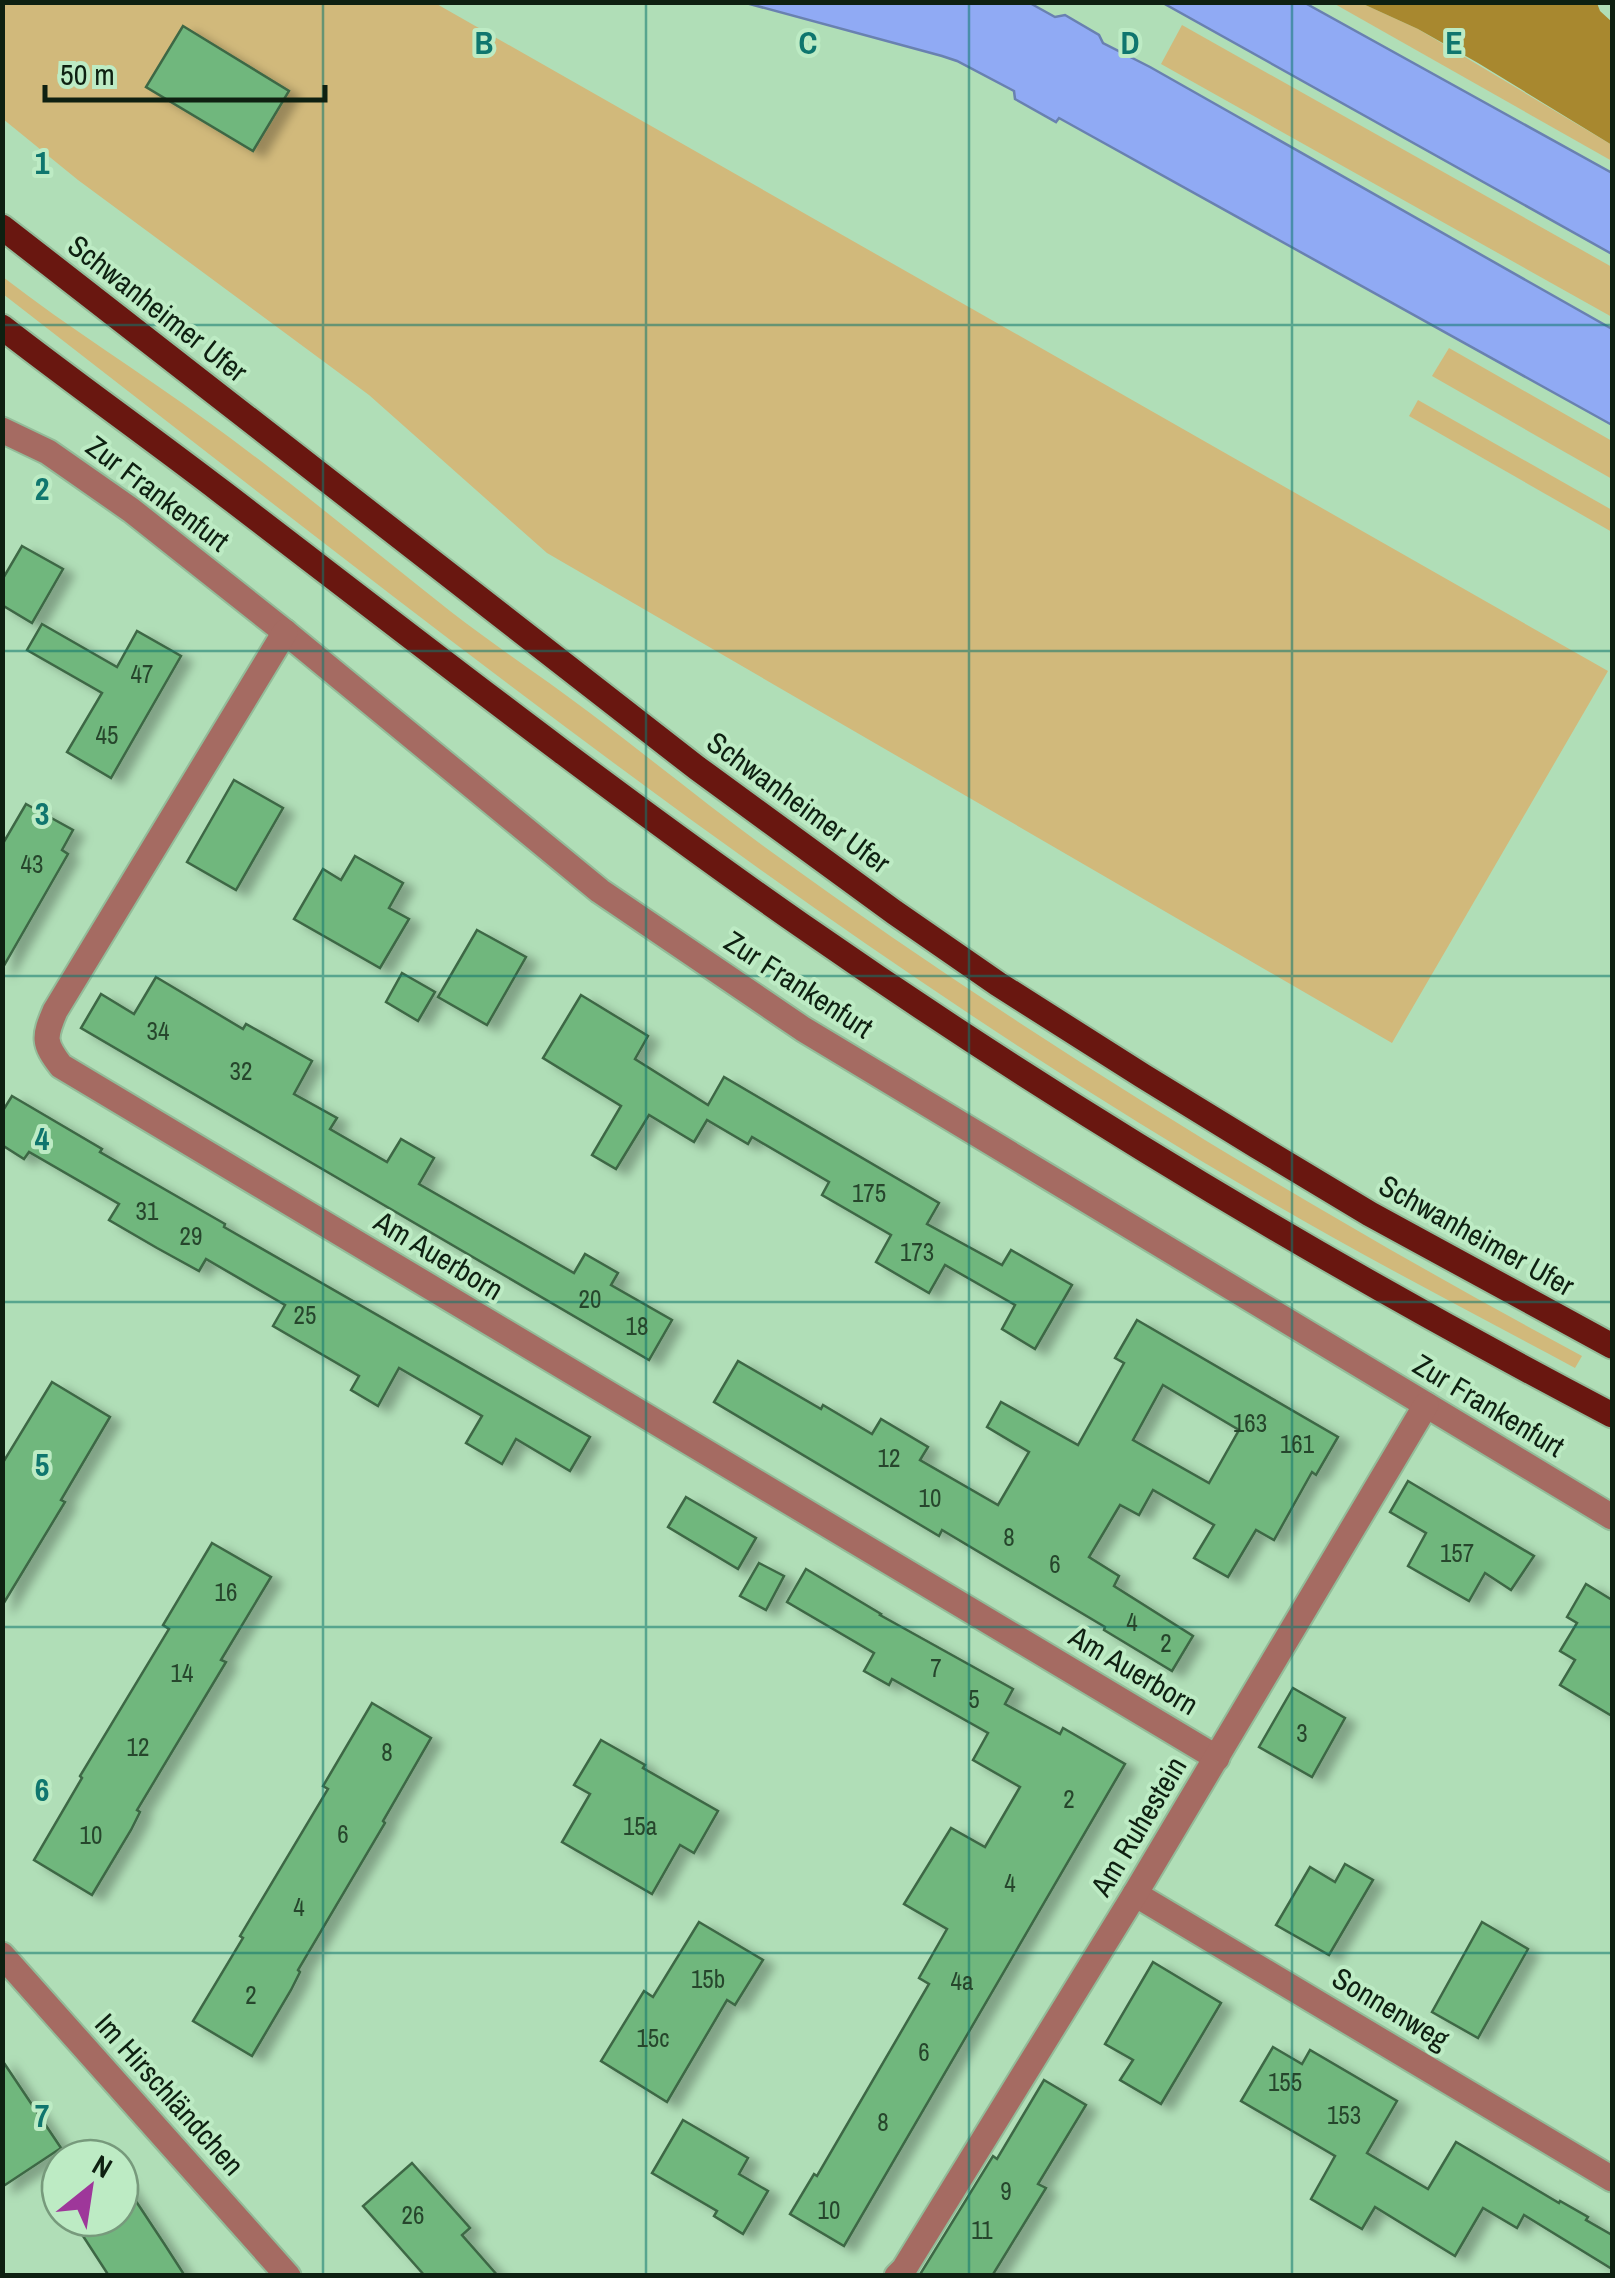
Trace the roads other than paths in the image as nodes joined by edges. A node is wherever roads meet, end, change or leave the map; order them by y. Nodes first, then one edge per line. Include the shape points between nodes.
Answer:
1 (2, 228) edge
2 (2, 327) edge
3 (2, 430) edge
4 (285, 632) junction
5 (1612, 1346) edge
6 (1426, 1405) junction
7 (1612, 1415) edge
8 (1612, 1517) edge
9 (1217, 1758) junction
10 (1136, 1894) junction
11 (2, 1955) edge
12 (1612, 2178) edge
13 (288, 2276) edge
14 (897, 2276) edge

1 - 5 main road, Schwanheimer Ufer via 697,768 894,912 1257,1146
2 - 7 main road via 625,798 923,1008 1257,1219
3 - 4 street, Zur Frankenfurt via 90,480
4 - 6 street, Zur Frankenfurt via 600,891 804,1029
4 - 9 street, Am Auerborn via 55,1012 46,1037 61,1066
6 - 8 street, Zur Frankenfurt
6 - 9 street, Am Ruhestein
9 - 10 street, Am Ruhestein
10 - 12 street, Sonnenweg
10 - 14 street, Am Ruhestein
11 - 13 street, Im Hirschländchen

